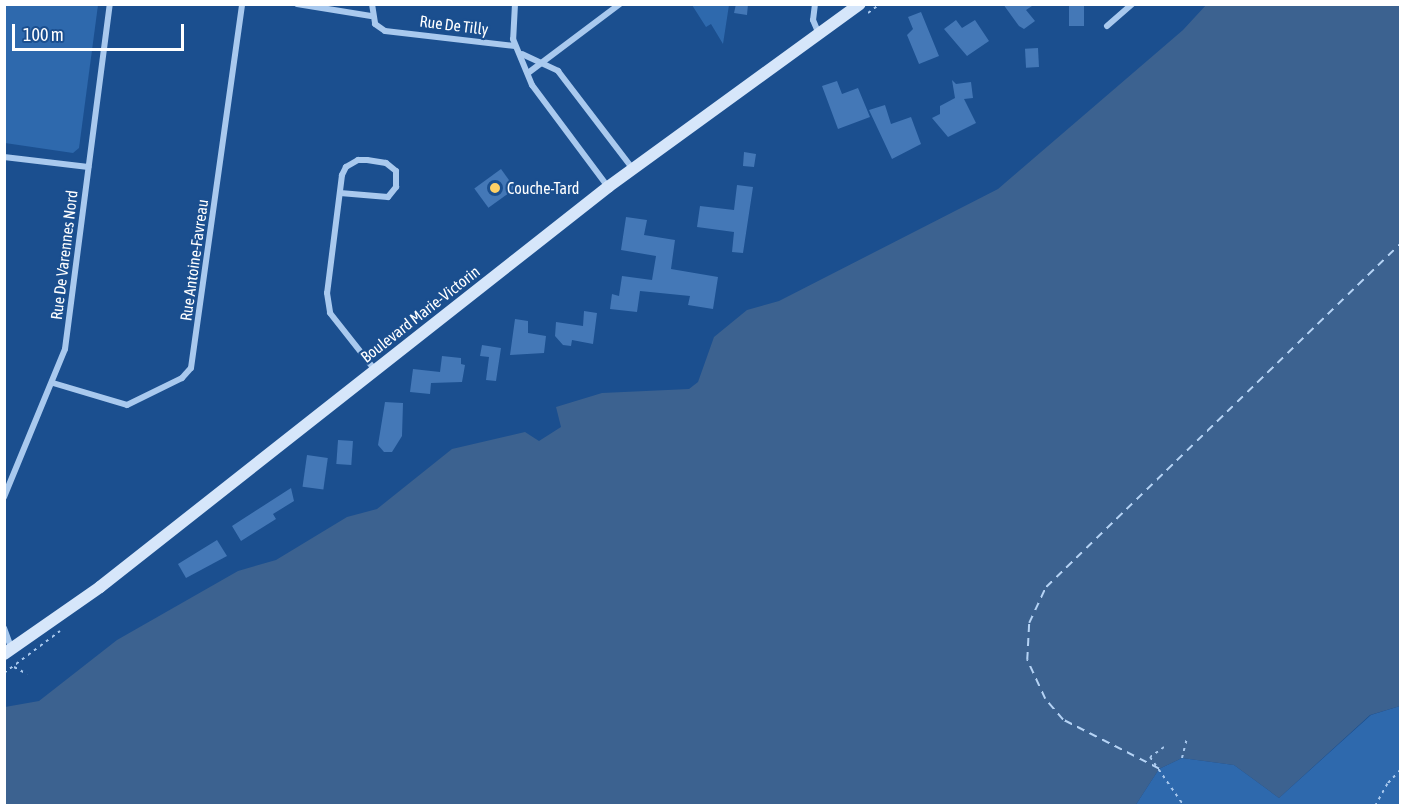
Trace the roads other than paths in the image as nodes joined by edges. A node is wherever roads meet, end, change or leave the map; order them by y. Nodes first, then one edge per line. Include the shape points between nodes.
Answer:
1 (110, 4) edge
2 (242, 4) edge
3 (297, 4) edge
4 (372, 4) edge
5 (515, 4) edge
6 (620, 4) edge
7 (815, 4) edge
8 (860, 4) edge
9 (1132, 4) edge
10 (371, 15) junction
11 (1107, 26) dead end
12 (819, 34) junction
13 (515, 46) junction
14 (522, 54) junction
15 (543, 62) junction
16 (528, 73) junction
17 (4, 157) edge
18 (88, 167) junction
19 (633, 170) junction
20 (608, 188) junction
21 (340, 193) junction
22 (375, 370) junction
23 (53, 383) junction
24 (4, 497) edge
25 (4, 628) edge
26 (8, 652) edge

1 - 18 street, Rue De Varennes Nord
2 - 23 street, Rue Antoine-Favreau via 191,368 182,378 127,405
3 - 10 street
4 - 10 street
5 - 13 street via 511,32
6 - 15 street
7 - 12 street via 813,20
8 - 12 street, Boulevard Marie-Victorin
9 - 11 street
10 - 13 street, Rue De Tilly via 385,31
12 - 19 street, Boulevard Marie-Victorin
13 - 14 street
14 - 15 street
14 - 16 street
15 - 16 street
15 - 19 street via 558,71
16 - 20 street via 532,85
17 - 18 street
18 - 23 street, Rue De Varennes Nord via 65,349
19 - 20 street, Boulevard Marie-Victorin
20 - 22 street, Boulevard Marie-Victorin
21 - 21 street via 346,167 358,160 386,163 396,171 396,187 388,196
21 - 22 street via 327,304
22 - 26 street, Boulevard Marie-Victorin via 100,587
23 - 24 street, Rue De Varennes Nord
25 - 26 street

